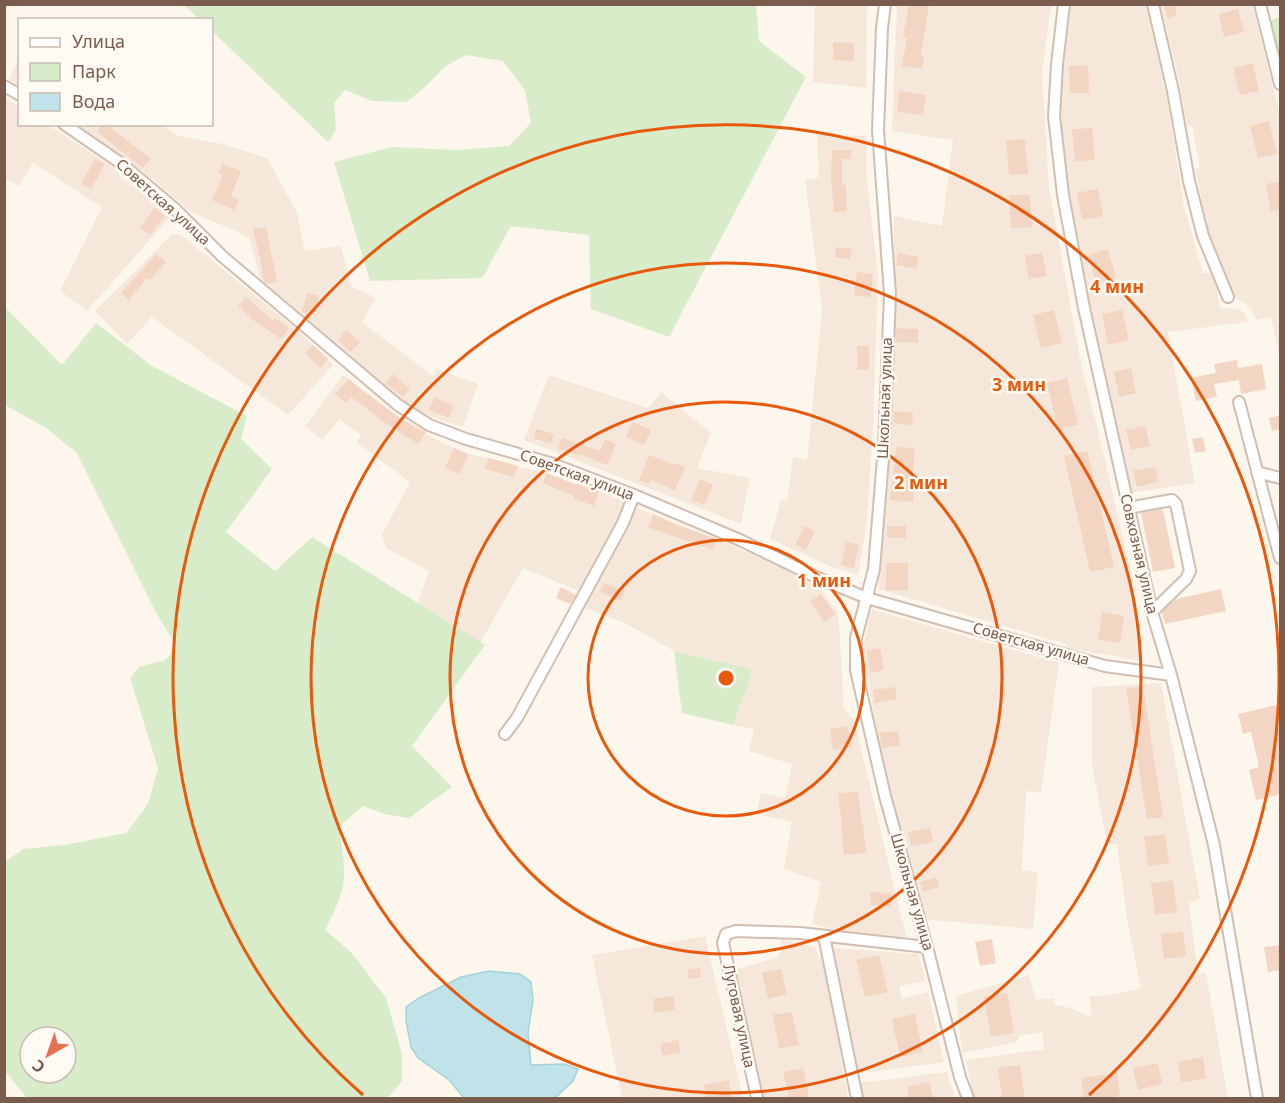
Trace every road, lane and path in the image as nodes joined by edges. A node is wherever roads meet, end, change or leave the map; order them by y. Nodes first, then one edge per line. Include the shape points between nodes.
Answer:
1 (885, 4) edge
2 (1064, 4) edge
3 (1153, 4) edge
4 (1260, 4) edge
5 (1281, 84) edge
6 (4, 86) edge
7 (18, 94) edge
8 (67, 126) edge
9 (1228, 297) dead end
10 (1239, 402) dead end
11 (1257, 472) junction
12 (1281, 478) edge
13 (634, 495) junction
14 (1128, 508) junction
15 (1281, 558) edge
16 (867, 598) junction
17 (1152, 612) junction
18 (1171, 675) junction
19 (505, 734) dead end
20 (824, 936) junction
21 (927, 947) junction
22 (757, 1098) edge
23 (857, 1098) edge
24 (968, 1098) edge
25 (1257, 1098) edge

1 - 16 street, Школьная улица via 879,130 890,294 884,446 874,569
2 - 14 street, Совхозная улица via 1054,116 1063,195
3 - 9 street via 1203,236
4 - 5 street
6 - 7 street
8 - 13 street, Советская улица via 122,164 222,255 413,415 466,439 550,463
10 - 11 street
11 - 12 street
11 - 15 street
13 - 16 street, Советская улица
13 - 19 street via 618,532
14 - 17 street, Совхозная улица
14 - 17 street via 1172,500 1176,504 1190,571
16 - 18 street, Советская улица via 1105,666
16 - 21 street, Школьная улица via 856,638 856,670 885,796
17 - 18 street, Совхозная улица
18 - 25 street, Совхозная улица via 1214,845
20 - 21 street
20 - 22 street, Луговая улица via 736,931 726,934 723,943
20 - 23 street
21 - 24 street, Школьная улица

